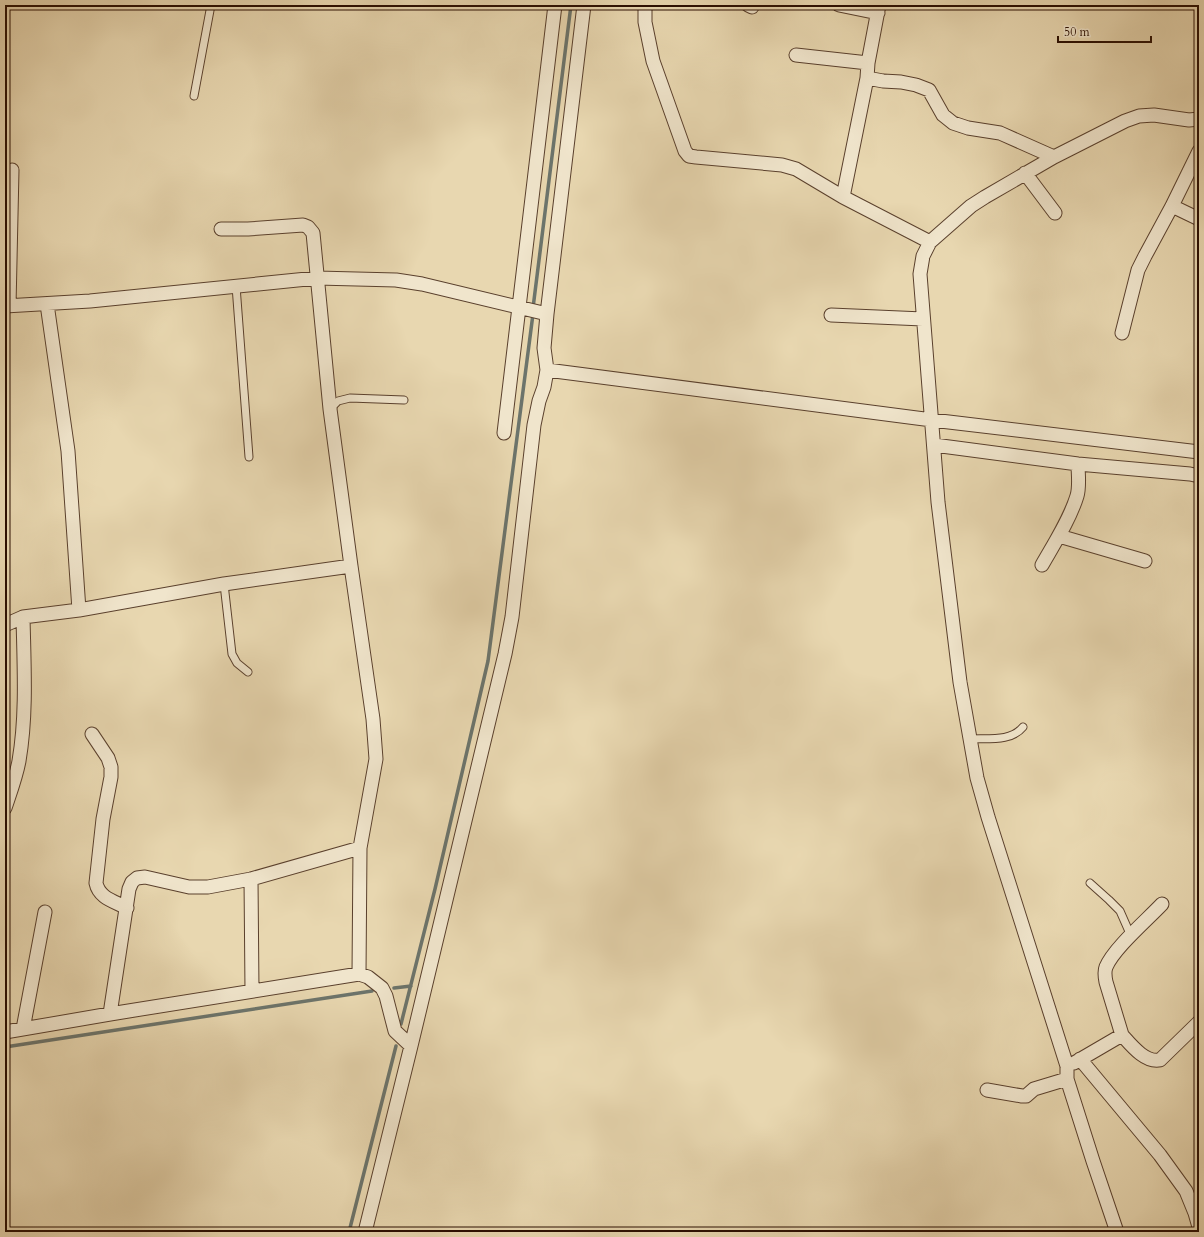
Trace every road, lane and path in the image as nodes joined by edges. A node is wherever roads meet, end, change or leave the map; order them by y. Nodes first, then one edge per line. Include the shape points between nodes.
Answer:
1 (211, 5) edge
2 (555, 5) edge
3 (584, 5) edge
4 (645, 5) edge
5 (839, 5) edge
6 (878, 9) edge
7 (796, 56) dead end
8 (868, 63) junction
9 (867, 78) junction
10 (194, 96) dead end
11 (1199, 118) edge
12 (1199, 151) edge
13 (1054, 157) junction
14 (12, 170) dead end
15 (1025, 173) junction
16 (843, 197) junction
17 (1172, 206) junction
18 (1055, 213) dead end
19 (1199, 219) edge
20 (221, 229) dead end
21 (930, 242) junction
22 (317, 278) junction
23 (236, 286) junction
24 (47, 304) junction
25 (7, 306) edge
26 (520, 308) junction
27 (547, 314) junction
28 (831, 315) dead end
29 (923, 319) junction
30 (1122, 333) dead end
31 (547, 370) junction
32 (404, 400) dead end
33 (330, 410) junction
34 (932, 422) junction
35 (504, 433) dead end
36 (933, 443) junction
37 (1199, 452) edge
38 (249, 457) dead end
39 (1078, 464) junction
40 (1199, 476) edge
41 (1059, 536) junction
42 (1144, 561) dead end
43 (1042, 565) dead end
44 (351, 566) junction
45 (224, 584) junction
46 (79, 610) junction
47 (23, 617) junction
48 (5, 625) edge
49 (248, 672) dead end
50 (1023, 727) dead end
51 (92, 734) dead end
52 (970, 739) junction
53 (5, 808) edge
54 (360, 848) junction
55 (251, 879) junction
56 (1090, 883) dead end
57 (1162, 904) dead end
58 (127, 908) junction
59 (45, 912) dead end
60 (1131, 936) junction
61 (359, 974) junction
62 (252, 991) junction
63 (110, 1014) junction
64 (1199, 1022) edge
65 (23, 1029) junction
66 (5, 1032) edge
67 (1122, 1035) junction
68 (411, 1046) junction
69 (1080, 1059) junction
70 (1067, 1066) junction
71 (1067, 1079) junction
72 (987, 1090) dead end
73 (1199, 1227) edge
74 (365, 1232) edge
75 (1117, 1232) edge

1 - 10 lane
2 - 26 street
3 - 27 street
4 - 16 street via 645,22 653,61 689,156 782,165 796,169
5 - 6 street
6 - 8 street
7 - 8 street
8 - 9 street
9 - 13 street via 901,82 929,90 943,114 954,123 1000,133
9 - 16 street
11 - 13 street via 1189,120 1139,116
12 - 17 street
13 - 15 street
14 - 25 street
15 - 18 street
15 - 21 street via 971,206
16 - 21 street
17 - 19 street
17 - 30 street via 1138,270
20 - 22 street via 248,230 297,225 308,227 313,233
21 - 29 street via 922,256 920,267
22 - 23 street
22 - 26 street via 396,280
22 - 33 street
23 - 24 street
23 - 38 lane
24 - 25 street
24 - 46 street via 68,451
26 - 27 street
26 - 35 street
27 - 31 street via 544,348
28 - 29 street
29 - 34 street
31 - 34 street
31 - 68 street via 534,424 512,617 505,654
32 - 33 lane via 350,398 338,401
33 - 44 street
34 - 36 street
34 - 37 street
36 - 39 street
36 - 52 street via 959,674
39 - 40 street
39 - 41 street via 1077,496
41 - 42 street
41 - 43 street
44 - 45 street
44 - 54 street via 374,719 376,759
45 - 46 street
45 - 49 lane via 232,654 237,663
46 - 47 street
47 - 48 street
47 - 53 street via 24,708 19,760
50 - 52 lane via 1015,736
51 - 58 street via 111,767 103,819 97,890
52 - 70 street via 988,817
54 - 55 street
54 - 61 street
55 - 58 street via 189,887 145,877 137,878 132,882
55 - 62 street
56 - 60 lane via 1120,911
57 - 60 street
58 - 63 street
59 - 65 street
60 - 67 street via 1110,960 1105,975
61 - 62 street
61 - 68 street via 368,977 382,988 395,1031
62 - 63 street
63 - 65 street
64 - 67 street via 1160,1060 1148,1060
65 - 66 street
67 - 69 street
68 - 74 street
69 - 70 street
69 - 73 street via 1182,1185
70 - 71 street
71 - 72 street via 1034,1089 1026,1096
71 - 75 street

